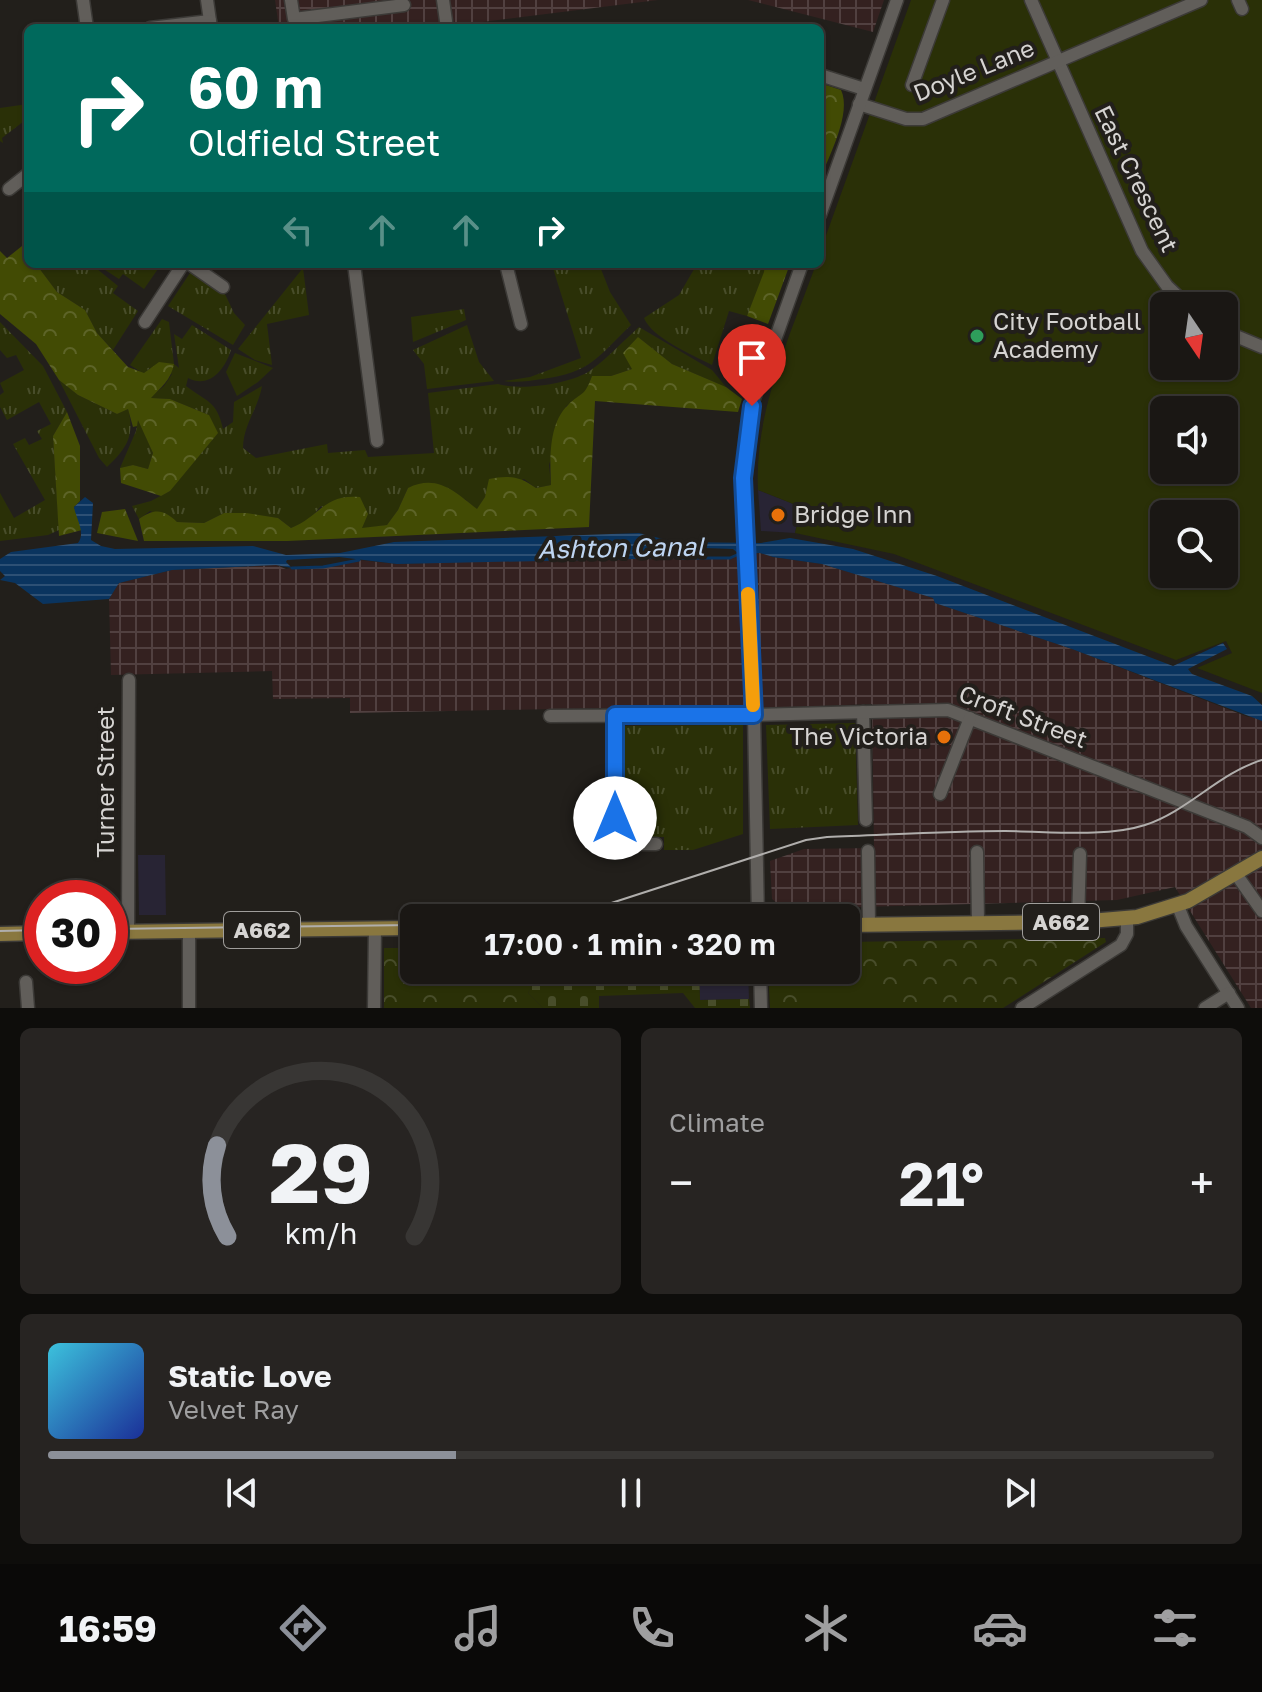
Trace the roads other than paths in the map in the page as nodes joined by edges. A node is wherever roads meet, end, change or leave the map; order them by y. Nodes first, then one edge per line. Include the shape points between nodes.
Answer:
1 (83, 0) edge
2 (207, 0) edge
3 (291, 0) edge
4 (443, 0) edge
5 (897, 0) edge
6 (943, 0) edge
7 (1031, 0) edge
8 (1201, 0) edge
9 (404, 5) dead end
10 (446, 21) dead end
11 (86, 24) edge
12 (210, 24) edge
13 (1058, 61) junction
14 (824, 76) edge
15 (912, 85) dead end
16 (864, 89) junction
17 (859, 104) junction
18 (24, 177) edge
19 (9, 189) dead end
20 (824, 204) edge
21 (180, 268) edge
22 (196, 268) edge
23 (355, 268) edge
24 (507, 268) edge
25 (801, 268) edge
26 (223, 287) dead end
27 (1173, 292) edge
28 (145, 322) dead end
29 (521, 324) dead end
30 (1238, 337) edge
31 (1262, 347) edge
32 (377, 441) dead end
33 (129, 680) dead end
34 (863, 712) junction
35 (615, 715) junction
36 (754, 715) junction
37 (550, 716) dead end
38 (970, 718) junction
39 (940, 794) dead end
40 (866, 820) dead end
41 (1262, 838) edge
42 (656, 844) dead end
43 (868, 851) dead end
44 (977, 852) dead end
45 (1080, 854) dead end
46 (1262, 858) edge
47 (1236, 874) junction
48 (758, 904) edge
49 (1178, 906) junction
50 (1262, 911) edge
51 (1127, 919) junction
52 (1078, 922) junction
53 (978, 923) junction
54 (860, 925) edge
55 (869, 925) junction
56 (375, 928) junction
57 (400, 928) edge
58 (128, 931) joint
59 (189, 931) junction
60 (24, 933) edge
61 (0, 934) edge
62 (26, 984) edge
63 (760, 984) edge
64 (1229, 993) junction
65 (28, 1008) edge
66 (189, 1008) edge
67 (374, 1008) edge
68 (761, 1008) edge
69 (1022, 1008) edge
70 (1205, 1008) edge
71 (1238, 1008) edge

1 - 11 street
2 - 12 street
3 - 9 street via 294,19
4 - 10 street
5 - 16 street
6 - 15 street
7 - 13 street, East Crescent
8 - 13 street, Doyle Lane
13 - 17 street, Doyle Lane via 923,119
13 - 27 street, East Crescent via 1137,240
14 - 16 street
16 - 17 street
17 - 20 street
18 - 19 street
21 - 28 street
22 - 26 street
23 - 32 street
24 - 29 street
25 - 36 street via 750,410 743,478
30 - 31 street
33 - 58 street, Turner Street
34 - 36 street, Croft Street
34 - 38 street, Croft Street via 942,709
34 - 40 street
35 - 36 street, Croft Street
35 - 37 street, Croft Street
35 - 42 street via 611,844
36 - 48 street
38 - 39 street
38 - 41 street, Croft Street via 1247,827
43 - 55 street
44 - 53 street
45 - 52 street
46 - 47 main road, A662
47 - 49 main road, A662
47 - 50 street
49 - 51 main road, A662
49 - 64 street
51 - 52 main road, A662
51 - 69 street via 1121,945
52 - 53 main road, A662
53 - 55 main road, A662
54 - 55 main road, A662
56 - 57 main road, A662
56 - 59 main road, A662
56 - 67 street
58 - 59 main road, A662
59 - 66 street
60 - 61 main road
62 - 65 street
63 - 68 street
64 - 70 street
64 - 71 street

